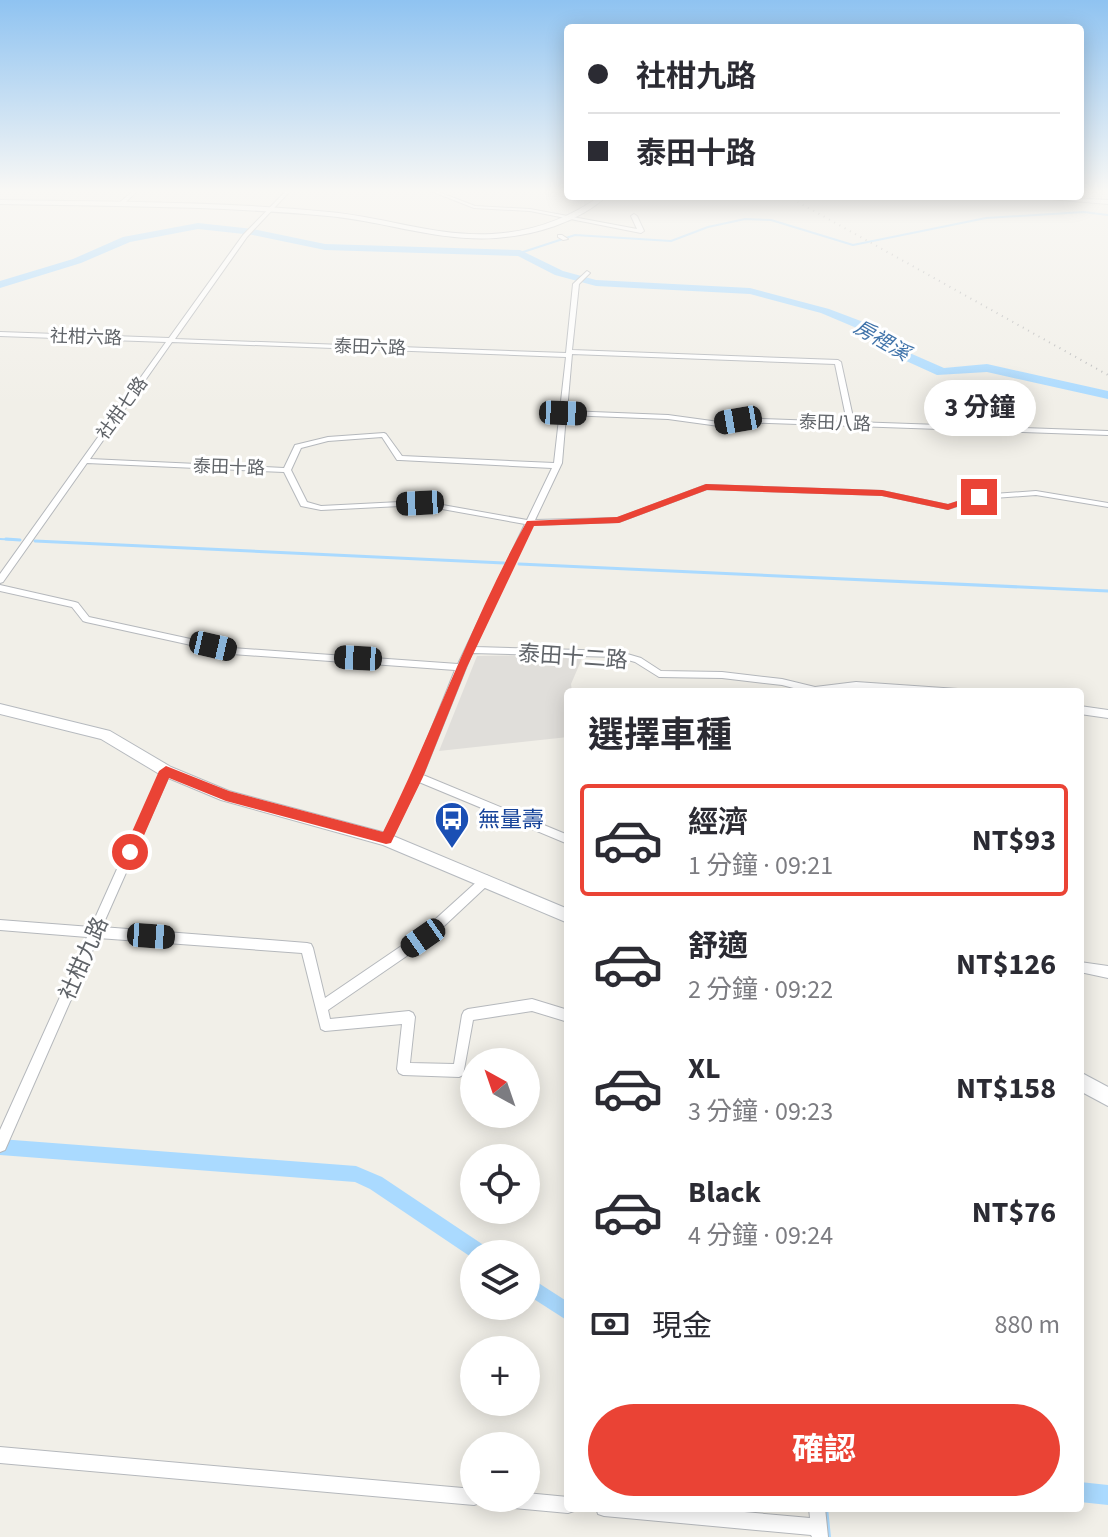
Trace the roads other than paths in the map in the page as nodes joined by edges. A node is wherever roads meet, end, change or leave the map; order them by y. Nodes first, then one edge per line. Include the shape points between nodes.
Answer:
1 (226, 263) edge
2 (581, 277) dead end
3 (0, 334) edge
4 (171, 340) junction
5 (569, 354) junction
6 (563, 413) junction
7 (851, 424) junction
8 (1108, 433) edge
9 (84, 461) junction
10 (557, 466) junction
11 (287, 470) junction
12 (1108, 505) edge
13 (531, 523) junction
14 (0, 580) edge
15 (0, 588) edge
16 (471, 650) junction
17 (461, 667) junction
18 (807, 688) edge
19 (831, 688) edge
20 (900, 688) edge
21 (0, 709) edge
22 (1084, 711) edge
23 (1108, 714) edge
24 (166, 771) junction
25 (417, 777) junction
26 (564, 838) edge
27 (386, 839) junction
28 (486, 880) junction
29 (564, 914) edge
30 (0, 925) edge
31 (95, 932) junction
32 (1084, 968) edge
33 (1108, 972) edge
34 (321, 1008) junction
35 (564, 1015) edge
36 (1084, 1083) edge
37 (1108, 1097) edge
38 (0, 1145) edge
39 (0, 1455) edge
40 (460, 1496) edge
41 (540, 1502) edge
42 (564, 1505) edge
43 (640, 1512) edge
44 (818, 1512) edge
45 (820, 1532) edge

1 - 4 street, 社柑七路
2 - 5 street
3 - 4 street, 社柑六路
4 - 5 street, 泰田六路
4 - 9 street, 社柑七路
5 - 6 street
5 - 7 street, 泰田六路 via 838,362
6 - 7 street, 泰田八路 via 719,424
6 - 10 street
7 - 8 street, 泰田八路
9 - 11 street, 泰田十路
9 - 14 street, 社柑七路
10 - 11 street via 400,458 384,435 298,447
10 - 13 street
11 - 13 street, 泰田十路 via 304,504 313,506 420,503
12 - 13 street, 泰田十路 via 1036,493 979,497 948,507 882,493 706,487 619,520
13 - 16 street
15 - 17 street via 75,605 86,619 232,651
16 - 17 street
16 - 18 street, 泰田十二路 via 617,654 659,674 722,675
17 - 25 street
19 - 20 street, 泰田十二路
21 - 24 street via 105,735
22 - 23 street
24 - 27 street via 226,796
24 - 31 street, 社柑九路
25 - 26 street
25 - 27 street
27 - 28 street
28 - 29 street
28 - 34 street via 423,938
30 - 31 street
31 - 34 street via 307,948
31 - 38 street, 社柑九路
32 - 33 street
34 - 35 street via 325,1025 409,1017 403,1069 459,1071 468,1015 532,1005
36 - 37 street
39 - 40 street
41 - 42 street
43 - 45 street
44 - 45 street

